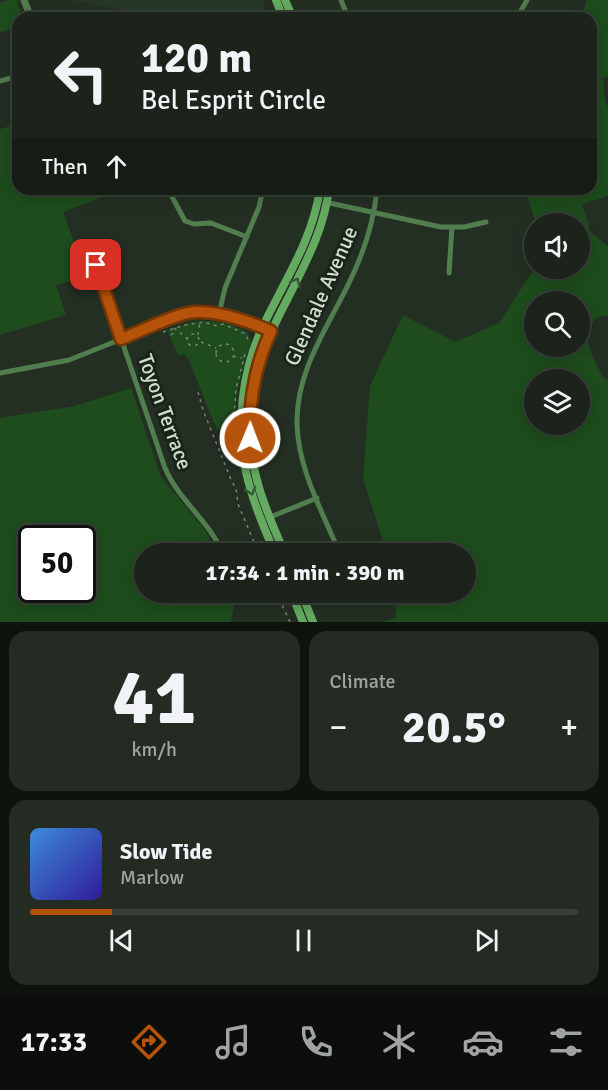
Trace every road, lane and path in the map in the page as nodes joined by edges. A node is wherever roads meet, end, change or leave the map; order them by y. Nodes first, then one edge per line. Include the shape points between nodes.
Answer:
1 (171, 195) edge
2 (262, 195) edge
3 (319, 195) edge
4 (328, 195) edge
5 (376, 195) edge
6 (318, 201) junction
7 (327, 203) junction
8 (374, 212) junction
9 (486, 222) dead end
10 (452, 227) junction
11 (247, 237) junction
12 (90, 247) dead end
13 (449, 273) dead end
14 (219, 314) junction
15 (200, 322) junction
16 (262, 328) junction
17 (175, 330) junction
18 (271, 331) junction
19 (163, 332) dead end
20 (171, 335) dead end
21 (198, 335) junction
22 (187, 338) junction
23 (121, 339) junction
24 (199, 342) junction
25 (217, 348) junction
26 (233, 356) junction
27 (243, 359) junction
28 (0, 374) edge
29 (198, 392) dead end
30 (233, 431) dead end
31 (317, 498) junction
32 (266, 519) junction
33 (218, 543) edge
34 (254, 543) edge
35 (272, 543) edge
36 (279, 543) edge
37 (335, 543) edge
38 (282, 603) edge
39 (295, 603) edge
40 (304, 603) edge
41 (290, 622) edge
42 (303, 622) edge
43 (312, 622) edge

1 - 11 street via 185,221 211,223
2 - 11 street
3 - 6 main road
4 - 7 main road
5 - 8 street, Glendale Avenue
6 - 7 street
6 - 16 main road via 307,239
7 - 8 street
18 -> 7 main road via 318,236
8 - 10 street
8 - 31 street, Glendale Avenue via 359,261 312,354 301,388 297,424 300,446
9 - 10 street
10 - 13 street
11 - 14 street via 225,288
12 - 23 street, Toyon Terrace
14 - 16 street
14 - 23 street via 182,315
15 - 17 path
15 - 21 path
15 - 27 path via 223,324 246,334 249,341
16 - 18 street
16 -> 32 main road via 247,372 241,431 245,471
17 - 19 path
17 - 20 path
17 - 22 path
18 - 32 main road via 259,361 249,415
21 - 22 path
21 - 24 path
22 - 24 path via 191,346
23 - 28 street via 69,360
23 - 33 street, Toyon Terrace via 168,476
24 - 25 path
25 - 26 path via 228,344
25 - 26 path via 216,355 221,361 229,361
26 - 27 path
27 - 30 path
29 - 34 path
31 - 32 street
31 - 37 street, Glendale Avenue
32 - 35 main road
32 - 36 main road
38 - 41 path
39 - 42 main road
40 - 43 main road

